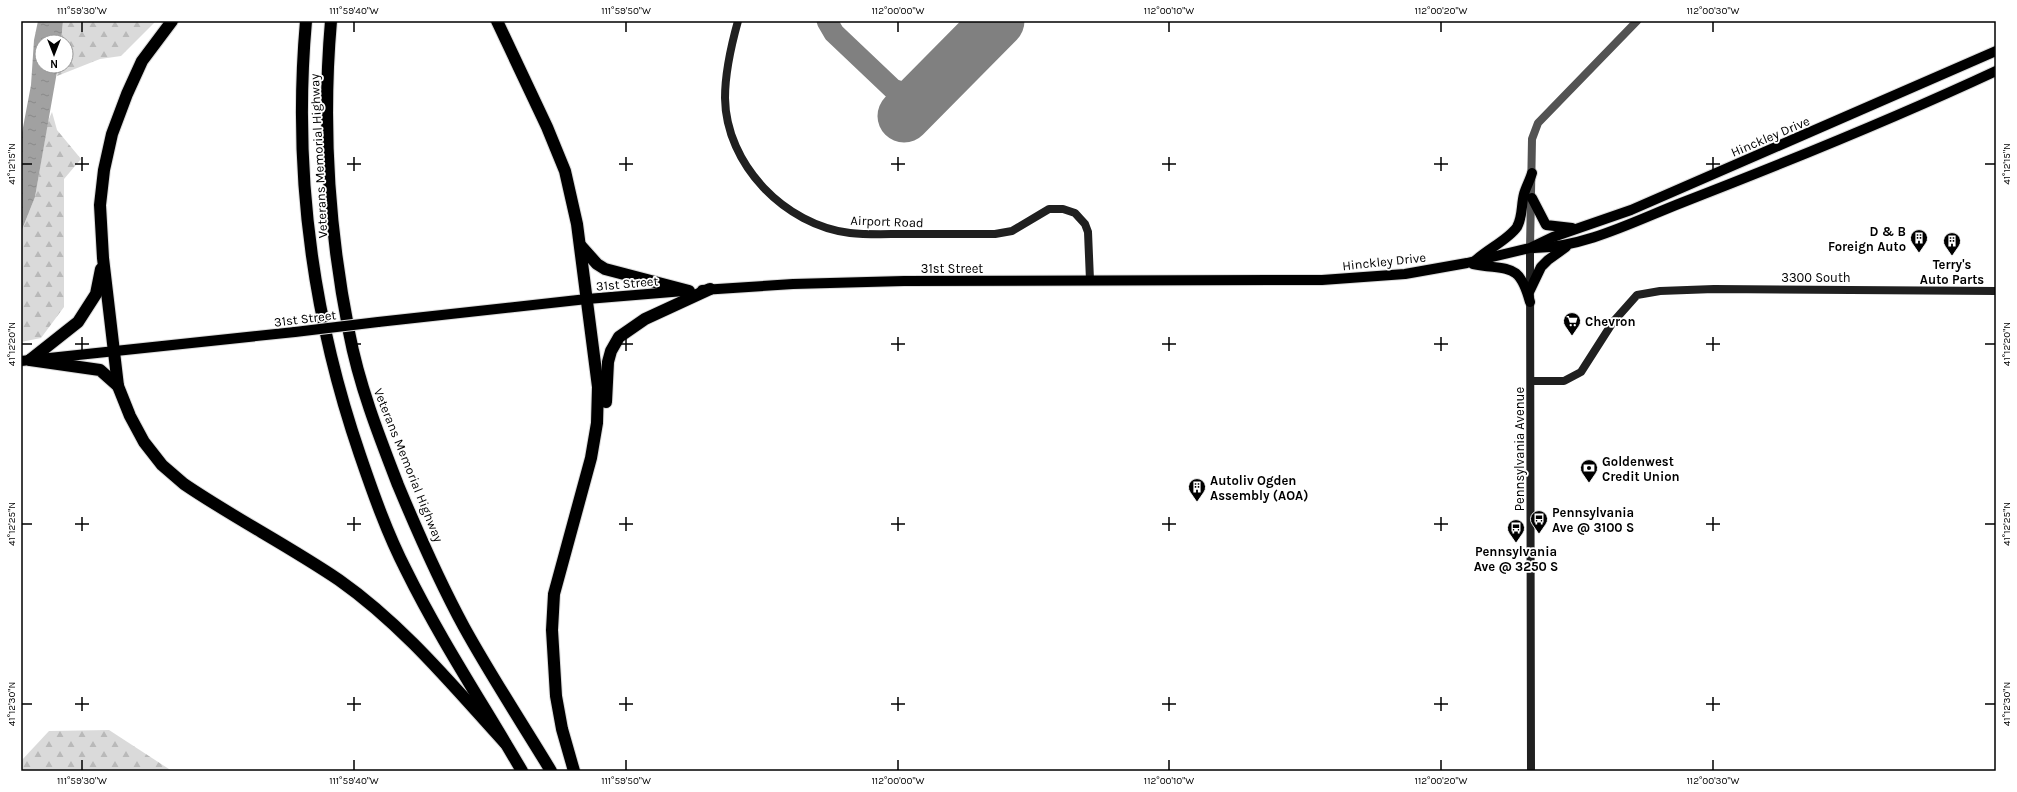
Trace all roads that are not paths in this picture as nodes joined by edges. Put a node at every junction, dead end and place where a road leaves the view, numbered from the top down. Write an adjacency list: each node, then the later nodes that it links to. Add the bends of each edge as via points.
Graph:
1 (172, 21): 15 (highway, via 142,61 126,94 112,134 100,205)
2 (306, 21): 30 (highway, Veterans Memorial Highway, via 301,128 305,194 313,267 343,406 373,494 405,569)
3 (331, 21): 32 (highway, Veterans Memorial Highway, via 328,122 332,216 349,334 363,389 416,527 463,626)
4 (498, 21): 13 (highway, via 565,171)
5 (738, 21): 17 (street, Airport Road, via 727,67 725,99 728,124 738,152 772,198 802,218 825,227 850,233 878,234 995,234 1012,231 1050,209 1063,208 1075,213 1085,224 1090,246)
6 (1637, 21): 9 (street, via 1538,124 1532,139)
7 (1996, 51): 11 (main road, Hinckley Drive, via 1688,186 1630,210)
8 (1996, 71): 12 (main road, Hinckley Drive, via 1865,129 1695,198)
9 (1532, 173): 10 (street); 16 (main road, via 1517,226 1509,236)
10 (1532, 198): 11 (main road, via 1546,225); 14 (street)
11 (1576, 228): 14 (main road, Hinckley Drive)
12 (1571, 244): 14 (main road, Hinckley Drive, via 1554,248); 20 (main road, via 1541,267)
13 (580, 245): 21 (highway, via 605,269); 23 (highway)
14 (1530, 248): 16 (main road, Hinckley Drive); 20 (street, Pennsylvania Avenue)
15 (103, 258): 25 (highway); 26 (highway, via 96,294 78,322)
16 (1471, 262): 18 (main road, Hinckley Drive, via 1404,274 1362,278); 24 (main road, via 1507,268 1519,274 1526,285)
17 (1090, 280): 18 (main road, 31st Street); 19 (main road, 31st Street, via 904,281)
18 (1239, 280)
19 (710, 289): 21 (main road, 31st Street); 29 (highway, via 645,318 619,337 608,362 606,412 601,439)
20 (1530, 290): 24 (street, Pennsylvania Avenue)
21 (689, 291): 23 (main road, 31st Street)
22 (1996, 291): 27 (street, 3300 South, via 1660,291 1637,296 1613,322 1581,372 1564,381)
23 (587, 299): 25 (main road, 31st Street, bridge); 29 (highway, via 598,387 597,423)
24 (1530, 302): 27 (street, Pennsylvania Avenue)
25 (114, 350): 26 (main road, 31st Street); 28 (highway)
26 (25, 360): 28 (highway, via 100,370)
27 (1531, 381): 34 (street, Pennsylvania Avenue)
28 (118, 386): 30 (highway, via 144,442 162,465 184,484 339,580 375,608 432,663)
29 (592, 458): 33 (highway, via 562,560 553,601 556,689 562,729)
30 (506, 743): 31 (highway, Veterans Memorial Highway)
31 (522, 771)
32 (551, 771)
33 (574, 771)
34 (1531, 771)

